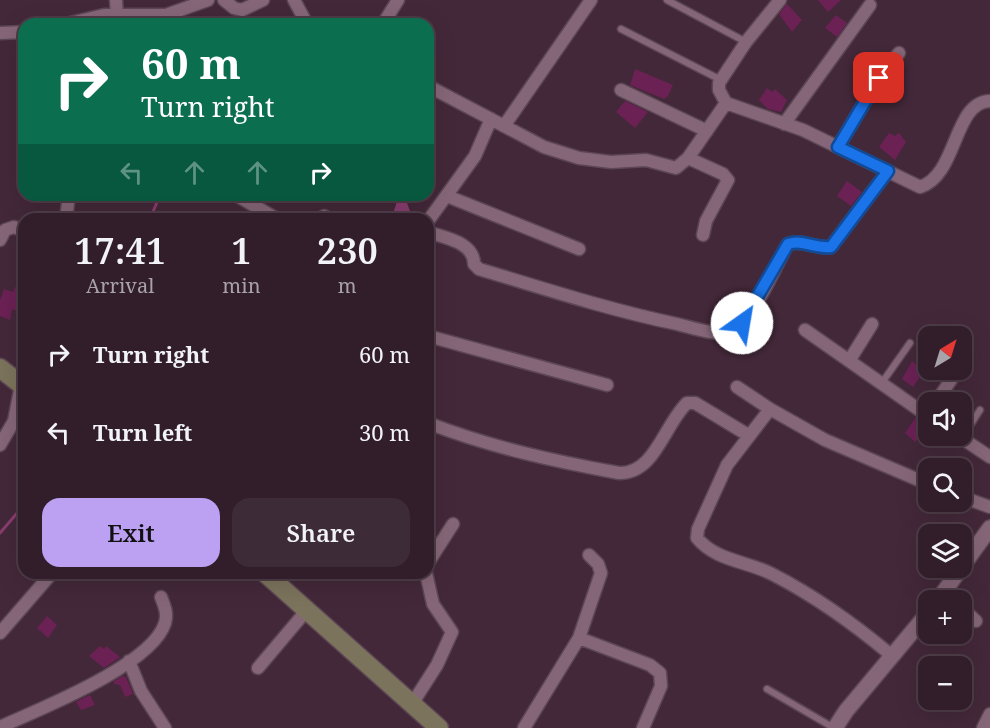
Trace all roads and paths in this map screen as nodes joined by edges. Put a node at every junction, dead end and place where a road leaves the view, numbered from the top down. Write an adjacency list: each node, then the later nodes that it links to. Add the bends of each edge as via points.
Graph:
1 (116, 0): 11 (street)
2 (208, 0): 12 (street)
3 (224, 0): 4 (street, via 242,10)
4 (263, 0)
5 (294, 0): 13 (street)
6 (398, 0): 14 (street)
7 (591, 0): 27 (street)
8 (667, 0): 18 (lane)
9 (780, 0): 18 (street)
10 (870, 5): 26 (street)
11 (108, 18)
12 (170, 18)
13 (304, 18)
14 (387, 18)
15 (621, 29): 20 (lane)
16 (18, 32): 17 (street)
17 (0, 33)
18 (746, 42): 20 (street)
19 (899, 53): 29 (street, via 879,78)
20 (721, 80): 24 (street, via 719,90)
21 (434, 89): 25 (street)
22 (621, 90): 28 (street)
23 (990, 101): 31 (street, via 970,111 945,165 929,184 920,187)
24 (726, 103): 26 (street); 28 (street)
25 (491, 119): 27 (street); 32 (street, via 475,156)
26 (784, 124): 29 (street)
27 (504, 126): 30 (street, via 544,147 579,158 611,162 645,160 676,168)
28 (707, 131): 30 (street)
29 (838, 147): 31 (street)
30 (688, 158): 38 (street, via 728,180 706,221)
31 (888, 171): 37 (street, via 831,247 797,241 788,244 752,310 731,331 713,332 623,313 479,268 470,249)
32 (447, 196): 35 (street); 40 (street)
33 (246, 201): 34 (street)
34 (267, 213)
35 (434, 213)
36 (18, 229): 39 (street, via 5,230)
37 (434, 234)
38 (703, 235)
39 (0, 240)
40 (579, 249)
41 (872, 324): 45 (street)
42 (805, 330): 45 (street)
43 (434, 338): 49 (street)
44 (910, 343): 48 (lane)
45 (849, 361): 48 (street)
46 (0, 368): 47 (main road)
47 (18, 383)
48 (881, 384): 52 (street)
49 (607, 385)
50 (737, 387): 53 (street)
51 (18, 404): 58 (street, via 14,421)
52 (918, 408)
53 (770, 409): 57 (street); 61 (street, via 825,440)
54 (980, 410): 55 (lane)
55 (972, 421)
56 (434, 425): 57 (street, via 535,457 630,474 642,469 687,403 695,403)
57 (748, 435): 80 (street, via 727,465 697,538 720,556 770,573 807,594 849,620)
58 (0, 445)
59 (972, 445): 60 (street)
60 (990, 457)
61 (918, 480)
62 (972, 500): 63 (street)
63 (990, 507)
64 (453, 524): 67 (street)
65 (990, 528): 66 (street)
66 (985, 545): 72 (street)
67 (434, 554)
68 (589, 555): 79 (street, via 601,573)
69 (47, 579): 78 (street)
70 (272, 579): 74 (main road)
71 (427, 579): 84 (street, via 433,604 452,632)
72 (950, 590)
73 (161, 597): 81 (street, via 167,610 161,632)
74 (307, 610): 82 (street); 84 (main road)
75 (972, 617): 76 (street)
76 (976, 621)
77 (918, 624): 80 (street)
78 (0, 633)
79 (579, 638): 89 (street); 90 (street, via 650,665 660,673 661,686)
80 (891, 655): 91 (street)
81 (129, 662): 86 (street, via 81,690); 87 (street, via 141,691)
82 (258, 668)
83 (767, 689): 91 (lane)
84 (412, 704): 88 (main road)
85 (990, 714): 92 (street)
86 (0, 727)
87 (165, 728)
88 (439, 728)
89 (524, 728)
90 (643, 728)
91 (835, 728)
92 (983, 728)

